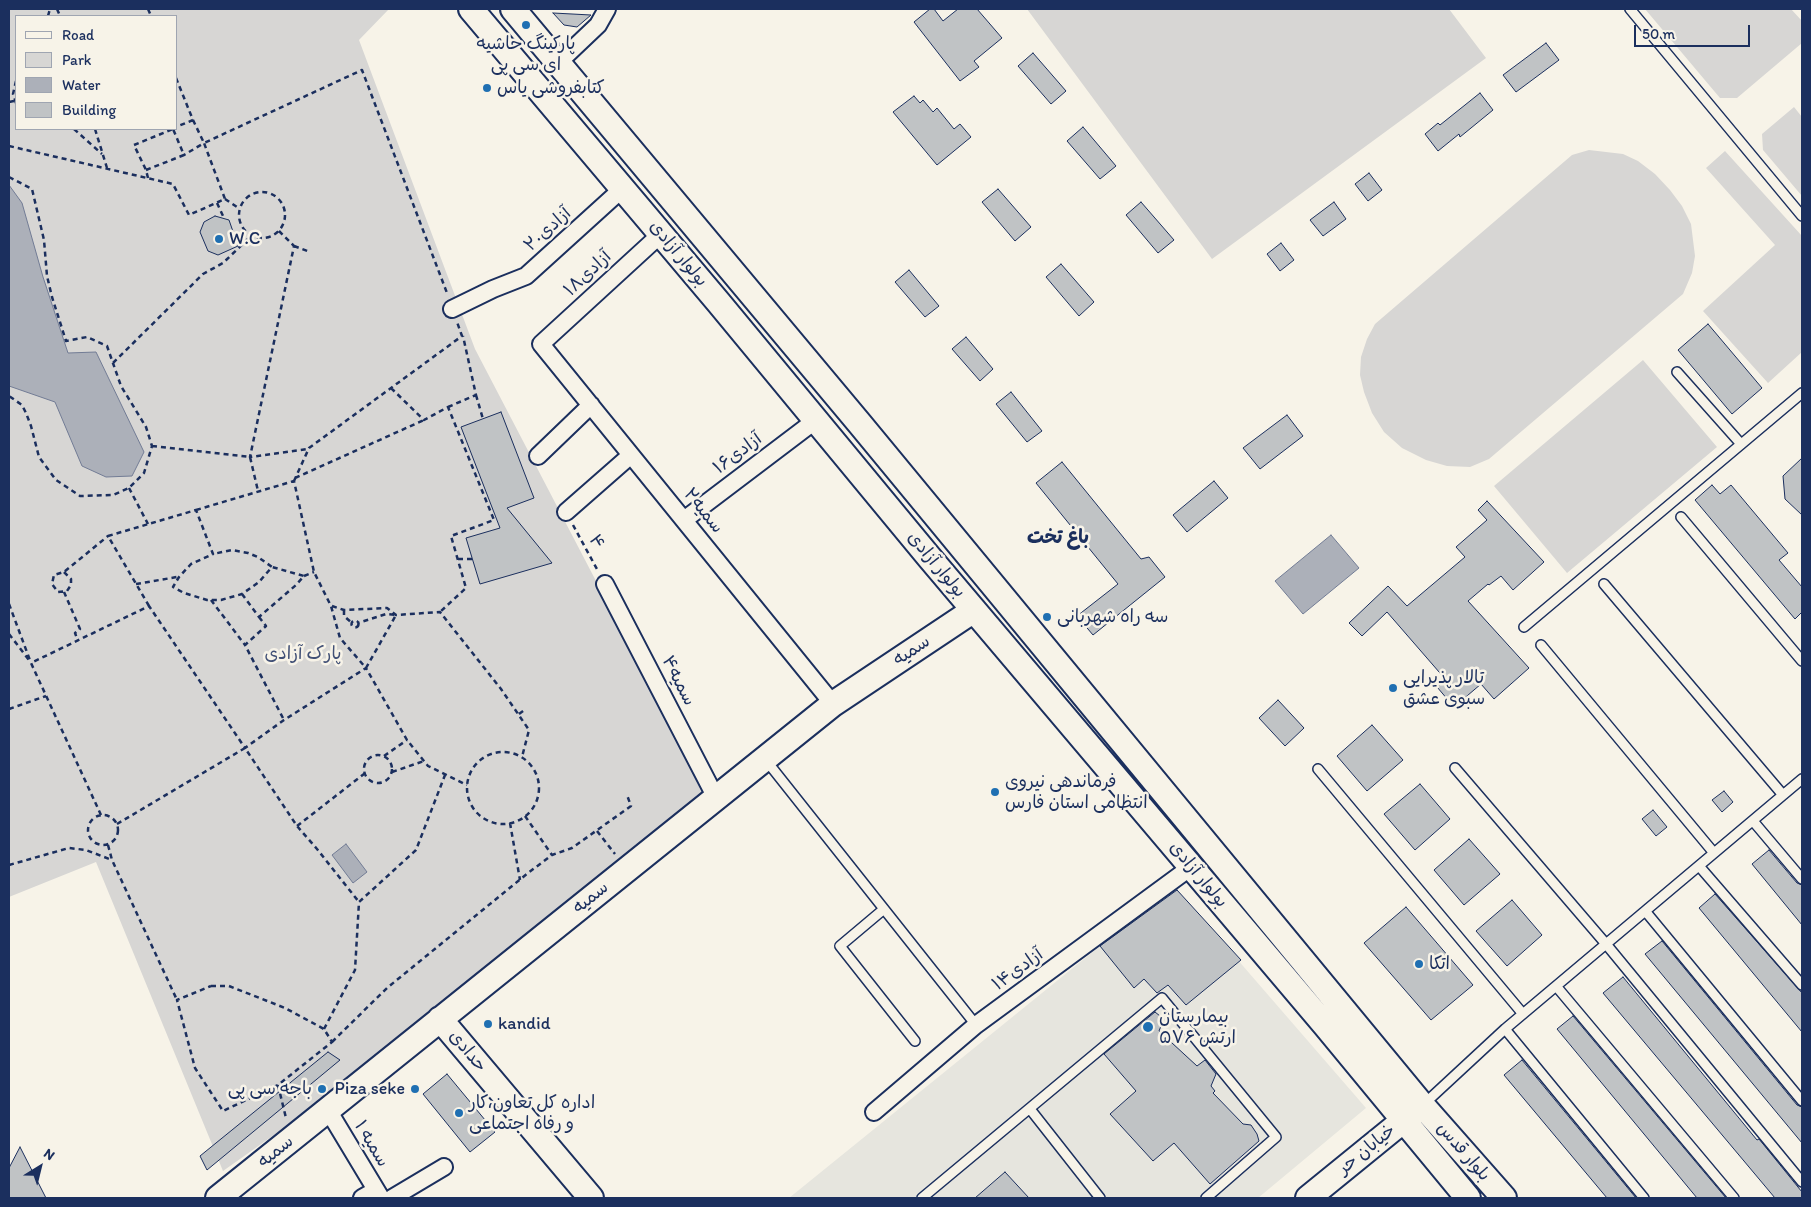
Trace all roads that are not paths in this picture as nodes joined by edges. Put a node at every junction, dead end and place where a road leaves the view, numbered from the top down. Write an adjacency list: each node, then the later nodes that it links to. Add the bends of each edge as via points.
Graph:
1 (471, 9): 6 (main road, بولوار آزادی)
2 (513, 9): 5 (main road, بولوار آزادی)
3 (607, 9): 5 (street, via 598,25)
4 (1630, 9): 7 (lane)
5 (558, 62): 15 (main road, بولوار آزادی)
6 (622, 189): 8 (main road, بولوار آزادی); 9 (street, آزادی۲۰, via 526,276)
7 (1802, 216)
8 (661, 234): 10 (street, آزادی۱۸); 14 (main road, بولوار آزادی)
9 (452, 309)
10 (541, 344): 13 (street, ۲سمیه)
11 (1677, 372): 17 (lane)
12 (1802, 393): 17 (lane)
13 (591, 405): 18 (street, ۲سمیه); 19 (street)
14 (816, 420): 16 (main road, بولوار آزادی); 22 (street, آزادی۱۶)
15 (860, 424): 16 (main road); 52 (main road, بولوار آزادی)
16 (835, 443): 25 (main road, بولوار آزادی)
17 (1741, 444): 26 (lane)
18 (631, 455): 20 (street); 22 (street, ۲سمیه)
19 (538, 456)
20 (566, 512)
21 (1681, 517): 28 (lane)
22 (684, 520): 29 (street, ۲سمیه)
23 (604, 584): 35 (street, سمیه۴)
24 (1604, 584): 34 (lane)
25 (974, 610): 29 (main road, سمیه); 39 (main road, بولوار آزادی)
26 (1524, 628)
27 (1541, 645): 37 (lane)
28 (1802, 661)
29 (833, 704): 30 (main road, سمیه)
30 (765, 758): 35 (main road, سمیه); 41 (lane)
31 (1455, 768): 43 (lane)
32 (1318, 770): 46 (lane)
33 (1802, 779): 34 (lane)
34 (1783, 795): 36 (lane)
35 (716, 798): 47 (main road, سمیه)
36 (1753, 821): 37 (lane); 40 (lane)
37 (1714, 853): 38 (lane)
38 (1699, 866): 42 (lane); 45 (lane)
39 (1191, 867): 48 (street, آزادی۱۴); 56 (main road, بولوار آزادی)
40 (1802, 878)
41 (884, 909): 48 (lane); 50 (lane, via 840,946)
42 (1646, 912): 43 (lane); 51 (lane)
43 (1606, 944): 44 (lane); 58 (lane)
44 (1556, 986): 46 (lane); 71 (lane)
45 (1802, 986)
46 (1523, 1014): 49 (lane)
47 (440, 1019): 54 (main road, سمیه); 63 (main road, حدادی)
48 (976, 1025): 55 (street, آزادی۱۴)
49 (1505, 1029): 52 (lane); 70 (lane)
50 (916, 1041)
51 (1802, 1101)
52 (1422, 1105): 56 (main road, خیابان حر); 69 (main road, بلوار قدس)
53 (1030, 1109): 64 (lane); 65 (lane); 66 (lane, via 1162,998 1276,1138)
54 (328, 1110): 59 (street, ۱ سمیه); 60 (main road, سمیه, via 293,1130)
55 (874, 1112)
56 (1404, 1121): 67 (main road, خیابان حر); 68 (main road, بلوار قدس)
57 (444, 1167): 62 (street)
58 (1802, 1182)
59 (378, 1194): 61 (street)
60 (218, 1198)
61 (362, 1198)
62 (392, 1198)
63 (591, 1198)
64 (922, 1198)
65 (1100, 1198)
66 (1206, 1198)
67 (1308, 1198)
68 (1468, 1198)
69 (1504, 1198)
70 (1644, 1198)
71 (1734, 1198)

